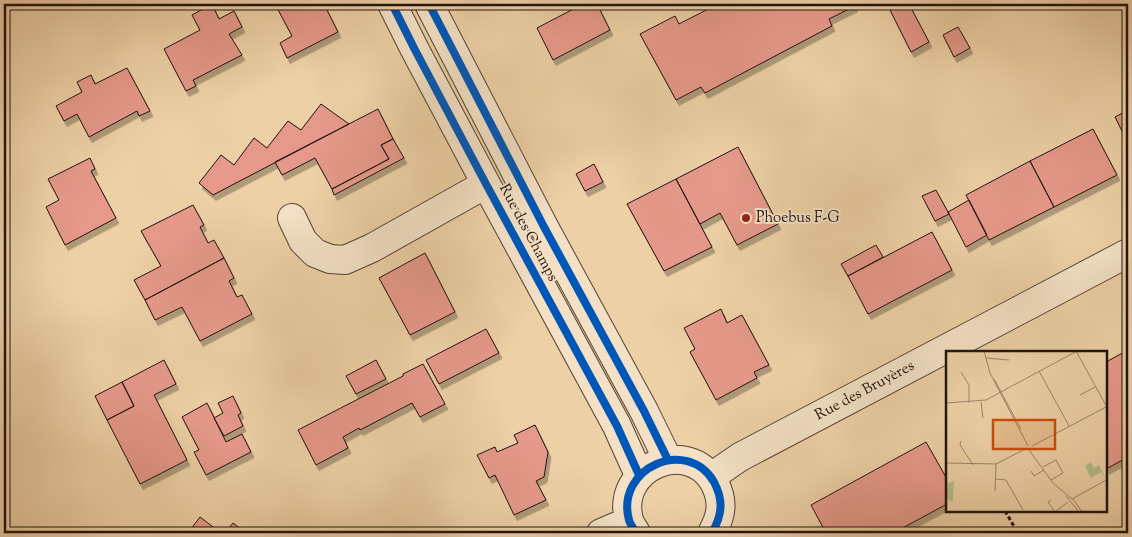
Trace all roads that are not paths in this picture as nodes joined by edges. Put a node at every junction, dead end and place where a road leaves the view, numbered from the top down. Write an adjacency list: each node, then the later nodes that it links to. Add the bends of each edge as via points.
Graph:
1 (392, 4): 3 (street, Rue des Champs)
2 (429, 4): 6 (street, Rue des Champs)
3 (486, 184): 4 (street, Rue des Champs, via 345,260 330,259 315,252 303,241); 7 (street, Rue des Champs)
4 (292, 218)
5 (1128, 253): 8 (street, Rue des Bruyères, via 740,457)
6 (668, 460): 7 (street, via 652,465); 8 (street, via 684,460 698,466)
7 (640, 475): 9 (street, via 630,488 627,505)
8 (710, 477): 10 (street, via 718,490 721,506)
9 (633, 527): 11 (street)
10 (718, 529)
11 (601, 533)

